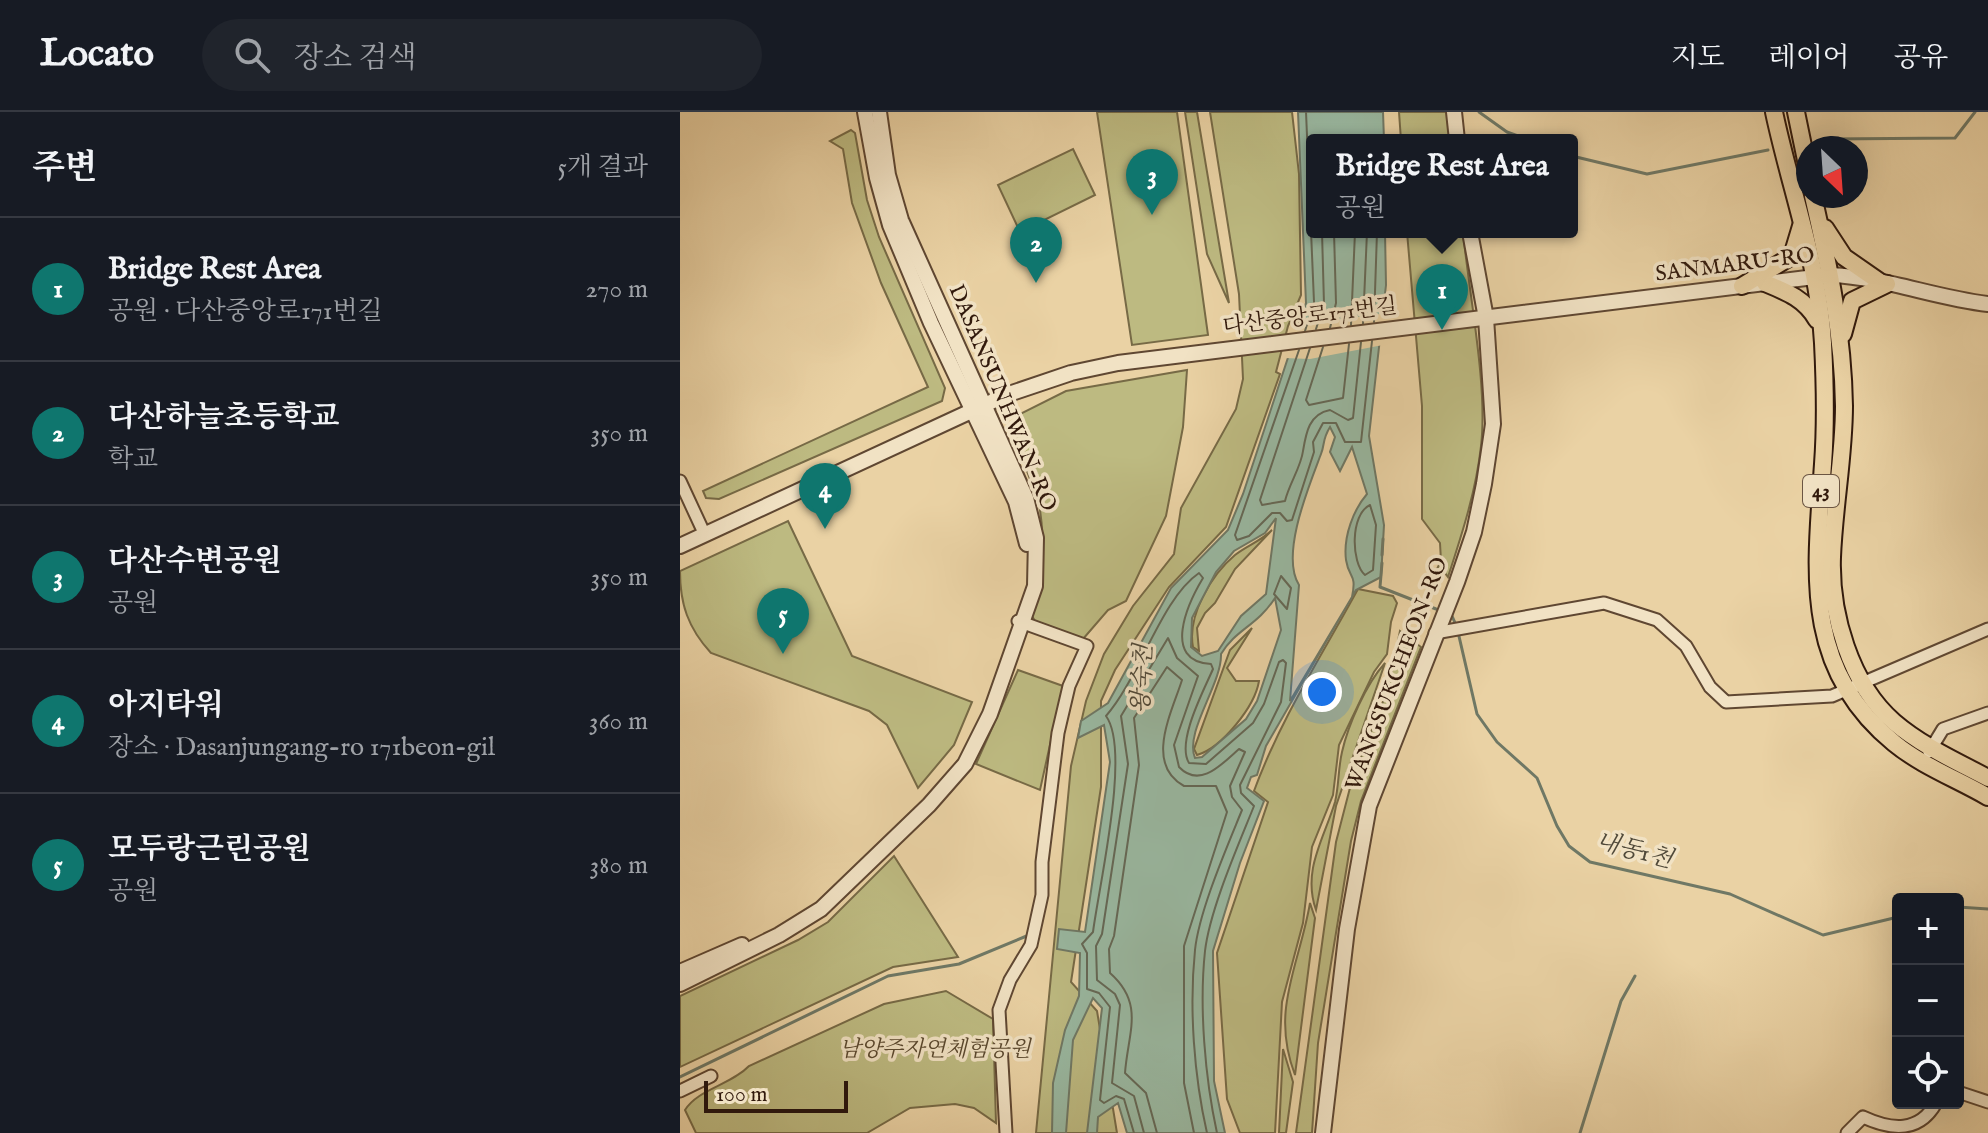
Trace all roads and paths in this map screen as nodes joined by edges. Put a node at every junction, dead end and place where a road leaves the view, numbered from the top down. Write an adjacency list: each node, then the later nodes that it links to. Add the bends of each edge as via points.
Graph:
1 (865, 112): 20 (street, DASANSUNHWAN-RO, via 890,225)
2 (879, 112): 20 (street, DASANSUNHWAN-RO, via 901,220)
3 (1454, 112): 6 (street)
4 (1774, 112): 10 (main road, 43)
5 (1796, 112): 7 (main road)
6 (1456, 134)
7 (1801, 136)
8 (1816, 208): 9 (main road, 43)
9 (1817, 214): 12 (main road, 43); 14 (main road, via 1844,257)
10 (1801, 225): 12 (main road, 43); 15 (main road, via 1792,256)
11 (1471, 238): 17 (street, WANGSUKCHEON-RO)
12 (1822, 276): 13 (street, SANMARU-RO); 14 (street, SANMARU-RO); 18 (main road, 43); 19 (main road, 43)
13 (1765, 283): 15 (street, SANMARU-RO); 18 (main road, via 1795,295)
14 (1884, 283): 16 (street, SANMARU-RO); 19 (main road, via 1852,301)
15 (1742, 286): 17 (street, SANMARU-RO)
16 (1988, 304)
17 (1481, 318): 20 (street, 다산중앙로171번길, via 1071,373); 26 (street, WANGSUKCHEON-RO, via 1493,424 1474,532)
18 (1821, 327): 27 (main road, 43, via 1818,608)
19 (1841, 339): 27 (main road, 43, via 1844,408 1832,586)
20 (978, 408): 22 (street, 다산중앙로171번길); 24 (street, DASANSUNHWAN-RO, via 1025,530 1029,567)
21 (680, 481): 22 (street)
22 (705, 535): 23 (street, 다산중앙로171번길)
23 (680, 546)
24 (1020, 622): 32 (street, DASANSUNHWAN-RO, via 976,727 946,774 804,912); 33 (street, DASANSUNHWAN-RO, via 984,730 949,784 821,909); 39 (street, via 1087,646 1069,686 1058,733 1042,895 1031,945 999,1010)
25 (1988, 629): 27 (street)
26 (1442, 632): 27 (street, via 1604,603 1657,620 1686,646 1710,687 1726,702 1832,696); 40 (street, WANGSUKCHEON-RO, via 1369,806 1347,929)
27 (1856, 688): 29 (main road, 43)
28 (1988, 713): 29 (street, via 1943,729)
29 (1926, 755): 30 (main road, 43); 31 (main road, 43)
30 (1988, 778)
31 (1988, 797)
32 (680, 972)
33 (680, 984)
34 (711, 1076): 35 (street)
35 (680, 1091)
36 (1964, 1094): 37 (street)
37 (1988, 1102)
38 (1933, 1109): 41 (street, via 1927,1119 1910,1125 1883,1126 1863,1117)
39 (1006, 1133)
40 (1323, 1133)
41 (1847, 1133)

